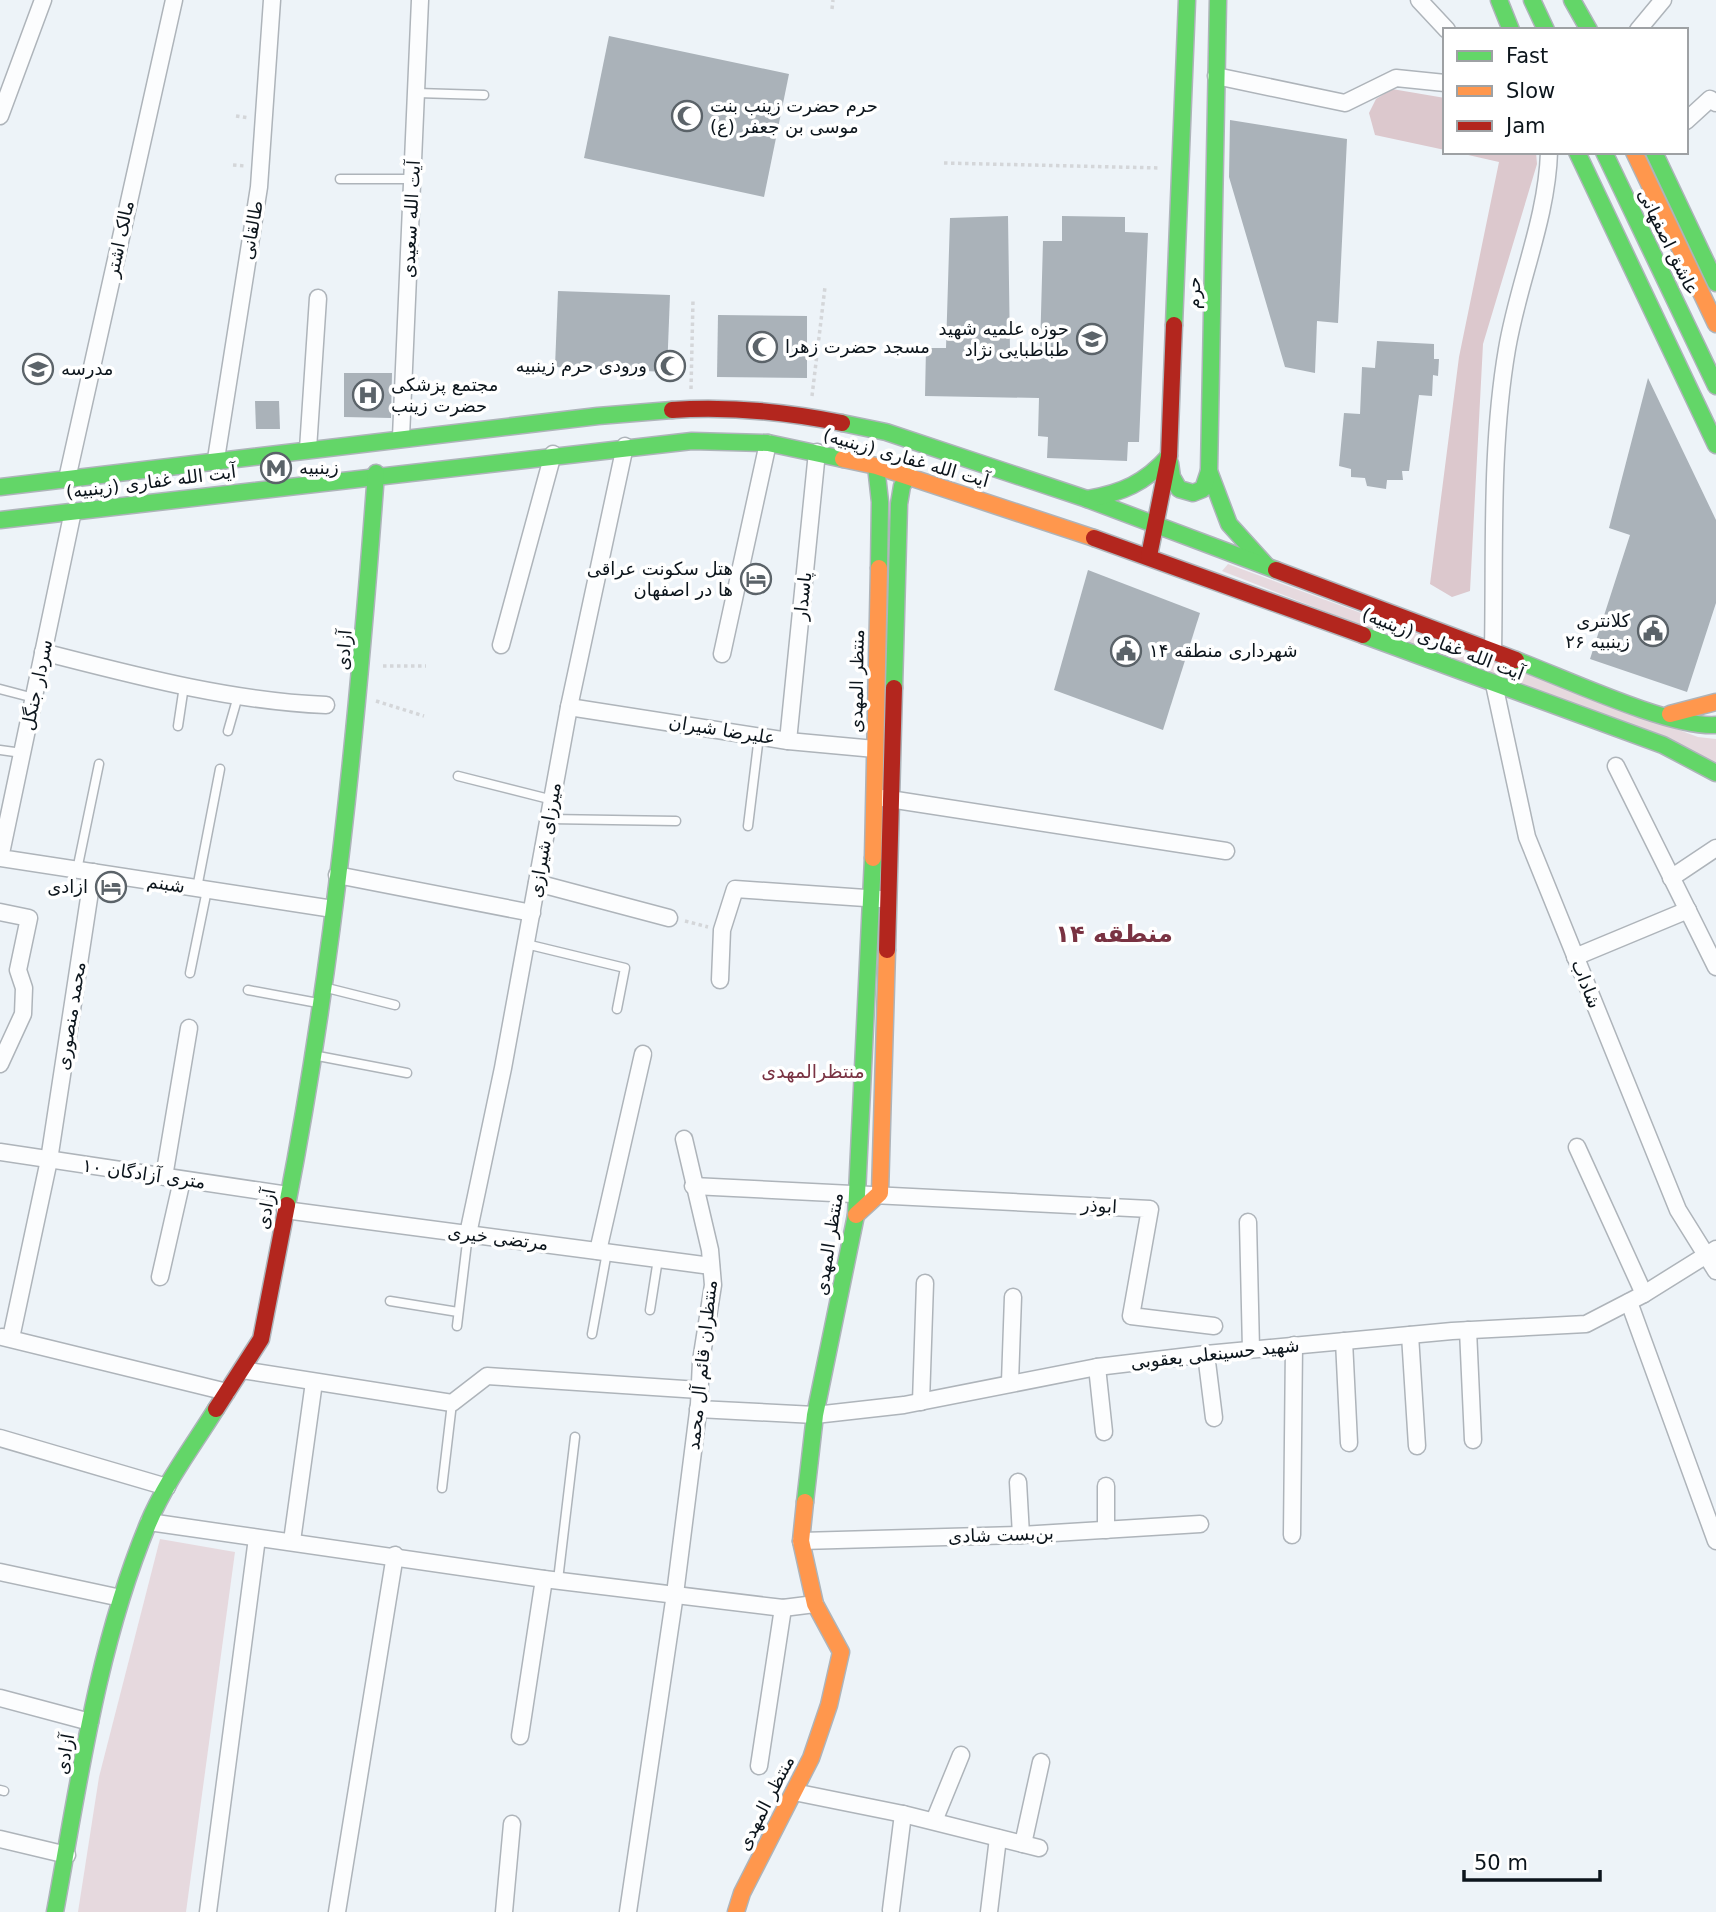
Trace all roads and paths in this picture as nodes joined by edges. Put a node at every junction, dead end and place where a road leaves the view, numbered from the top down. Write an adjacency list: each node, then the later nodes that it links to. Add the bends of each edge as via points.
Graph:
1 (43, 0): 28 (street)
2 (174, 0): 64 (street, مالک اشتر)
3 (272, 0): 58 (street, طالقانی, via 260,187)
4 (420, 0): 25 (street, آیت الله سعیدی)
5 (833, 0): 15 (path)
6 (1187, 0): 37 (street, حرم)
7 (1219, 0): 23 (street, حرم)
8 (1419, 0): 16 (street)
9 (1499, 0): 17 (street)
10 (1517, 0): 18 (street)
11 (1532, 0): 19 (street)
12 (1561, 0): 20 (street)
13 (1572, 0): 21 (street)
14 (1663, 0): 22 (street)
15 (832, 9)
16 (1445, 28)
17 (1510, 28)
18 (1526, 28)
19 (1545, 28)
20 (1575, 28)
21 (1588, 28)
22 (1641, 28)
23 (1216, 76): 24 (street, via 1345,103 1396,78); 61 (street, حرم)
24 (1443, 83)
25 (417, 93): 26 (lane); 39 (street, آیت الله سعیدی)
26 (484, 95)
27 (1716, 103): 29 (street, via 1710,99)
28 (0, 116)
29 (1688, 119)
30 (1549, 154): 78 (street, via 1549,184 1507,349 1498,428)
31 (1567, 154): 40 (street)
32 (1578, 154): 40 (street)
33 (1605, 154): 46 (street, عاشق اصفهانی)
34 (1635, 154): 45 (street, عاشق اصفهانی)
35 (1655, 154): 41 (street)
36 (944, 163): 37 (path)
37 (1179, 169): 56 (street, حرم)
38 (340, 179): 39 (lane)
39 (413, 179): 49 (street, آیت الله سعیدی)
40 (1606, 212): 51 (street)
41 (1716, 282)
42 (825, 287): 48 (path)
43 (317, 298): 53 (street)
44 (692, 300): 47 (path)
45 (1716, 324)
46 (1716, 386)
47 (691, 409): 48 (street, آیت الله غفاری (زینبیه)); 49 (street, آیت الله غفاری (زینبیه))
48 (809, 416): 68 (street, آیت الله غفاری (زینبیه), via 886,432)
49 (401, 437): 53 (street, آیت الله غفاری (زینبیه))
50 (768, 443): 52 (street, آیت الله غفاری (زینبیه), via 692,440); 54 (street, آیت الله غفاری (زینبیه)); 79 (street)
51 (1716, 445)
52 (625, 446): 55 (street, آیت الله غفاری (زینبیه)); 90 (street, میرزای شیرازی)
53 (308, 449): 57 (street, آیت الله غفاری (زینبیه))
54 (817, 452): 60 (street, آیت الله غفاری (زینبیه)); 97 (street, پاسدار)
55 (553, 454): 62 (street, آیت الله غفاری (زینبیه)); 76 (street)
56 (1169, 456): 61 (street, via 1179,489 1194,493 1203,489); 68 (street, via 1153,477 1129,491); 73 (street)
57 (235, 457): 58 (street, آیت الله غفاری (زینبیه)); 66 (street)
58 (216, 459): 59 (street, آیت الله غفاری (زینبیه))
59 (175, 465): 64 (street, آیت الله غفاری (زینبیه)); 67 (street)
60 (876, 466): 63 (street, آیت الله غفاری (زینبیه)); 69 (street, منتظر المهدی)
61 (1209, 471): 75 (street, حرم, via 1232,533)
62 (376, 473): 66 (street, آیت الله غفاری (زینبیه)); 80 (street, آزادی)
63 (909, 475): 70 (street); 74 (street, آیت الله غفاری (زینبیه))
64 (67, 479): 65 (street, آیت الله غفاری (زینبیه))
65 (0, 487)
66 (239, 490): 67 (street, آیت الله غفاری (زینبیه))
67 (180, 498): 71 (street, آیت الله غفاری (زینبیه))
68 (1087, 499): 73 (street, آیت الله غفاری (زینبیه))
69 (880, 502): 70 (street, via 889,492); 99 (street, منتظر المهدی)
70 (899, 504): 107 (street)
71 (73, 511): 72 (street, آیت الله غفاری (زینبیه)); 77 (street, سردار جنگل)
72 (0, 520)
73 (1157, 525): 74 (street); 75 (street, آیت الله غفاری (زینبیه))
74 (1149, 556): 82 (street, آیت الله غفاری (زینبیه))
75 (1268, 567): 78 (street, آیت الله غفاری (زینبیه))
76 (501, 645)
77 (43, 652): 83 (street); 87 (street, سردار جنگل)
78 (1493, 652): 91 (street, آیت الله غفاری (زینبیه))
79 (722, 654)
80 (362, 666): 81 (path); 85 (street, آزادی)
81 (426, 666)
82 (1494, 684): 104 (street, آیت الله غفاری (زینبیه), via 1663,745); 128 (street, شاداب, via 1527,837)
83 (184, 686): 86 (street); 94 (lane)
84 (0, 689): 87 (lane)
85 (359, 695): 92 (path); 116 (street, آزادی)
86 (238, 696): 89 (street, via 270,703); 95 (lane)
87 (34, 698): 100 (street, سردار جنگل)
88 (1716, 702): 91 (street, via 1685,713)
89 (326, 705)
90 (569, 707): 96 (street, علیرضا شیران); 108 (street, میرزای شیرازی)
91 (1661, 715): 93 (street, آیت الله غفاری (زینبیه), via 1701,726)
92 (424, 716)
93 (1716, 725)
94 (178, 726)
95 (228, 731)
96 (759, 736): 97 (street, علیرضا شیران); 111 (lane)
97 (788, 741): 99 (street, علیرضا شیران)
98 (0, 750): 100 (lane)
99 (875, 750): 106 (street, منتظر المهدی)
100 (22, 752): 114 (street, سردار جنگل)
101 (99, 764): 115 (lane)
102 (1616, 766): 117 (street)
103 (220, 769): 119 (lane)
104 (1716, 773)
105 (458, 776): 108 (lane)
106 (874, 797): 107 (street); 120 (street, منتظر المهدی)
107 (891, 799): 113 (street); 120 (street)
108 (553, 800): 109 (street, میرزای شیرازی)
109 (549, 819): 110 (lane); 118 (street, میرزای شیرازی)
110 (676, 821)
111 (748, 826)
112 (1716, 848): 117 (street)
113 (1226, 851)
114 (0, 858): 115 (street, شبنم)
115 (85, 871): 119 (street, شبنم); 144 (street, محمد منصوری)
116 (337, 875): 121 (street, آزادی); 124 (street)
117 (1671, 878): 122 (street)
118 (537, 883): 124 (street, میرزای شیرازی); 125 (street)
119 (202, 889): 121 (street, شبنم); 130 (lane)
120 (880, 899): 126 (street, via 735,888); 148 (street, منتظر المهدی); 149 (street)
121 (333, 909): 133 (street, آزادی)
122 (1688, 911): 128 (street); 129 (street)
123 (0, 912): 139 (street, via 29,918 18,970 24,988 23,1014)
124 (532, 914): 127 (street, میرزای شیرازی)
125 (670, 918): 126 (path)
126 (722, 930): 131 (street)
127 (526, 944): 135 (lane, via 625,968); 153 (street, میرزای شیرازی)
128 (1576, 957): 155 (street, شاداب, via 1678,1210)
129 (1715, 961)
130 (190, 972)
131 (720, 980)
132 (248, 990): 133 (lane)
133 (322, 995): 134 (lane); 138 (street, آزادی)
134 (395, 1004)
135 (617, 1009)
136 (188, 1028): 145 (street)
137 (642, 1054): 154 (street)
138 (315, 1055): 140 (lane); 150 (street, آزادی)
139 (0, 1063)
140 (407, 1073)
141 (684, 1139): 147 (street, منتظران قائم آل محمد)
142 (1577, 1147): 162 (street)
143 (0, 1152): 144 (street, ۱۰ متری آزادگان)
144 (49, 1160): 145 (street, ۱۰ متری آزادگان); 171 (street, محمد منصوری)
145 (164, 1177): 146 (street, ۱۰ متری آزادگان)
146 (182, 1180): 150 (street, ۱۰ متری آزادگان); 159 (street)
147 (693, 1186): 148 (street, ابوذر); 157 (street, منتظران قائم آل محمد)
148 (857, 1193): 149 (street, ابوذر); 151 (street, منتظر المهدی)
149 (880, 1193): 151 (street); 167 (street, ابوذر, via 1150,1209 1131,1316)
150 (286, 1203): 153 (street, مرتضی خیری); 177 (street, آزادی, via 261,1339)
151 (856, 1215): 185 (street, منتظر المهدی)
152 (1248, 1222): 174 (street)
153 (468, 1234): 154 (street, مرتضی خیری); 165 (lane)
154 (603, 1252): 156 (street, مرتضی خیری); 169 (lane)
155 (1711, 1252): 158 (street, شاداب); 162 (street, شهید حسینعلی یعقوبی)
156 (658, 1259): 157 (street, مرتضی خیری); 164 (lane)
157 (711, 1266): 180 (street, منتظران قائم آل محمد, via 713,1285)
158 (1716, 1270)
159 (160, 1276)
160 (925, 1283): 183 (street)
161 (1013, 1297): 179 (street)
162 (1636, 1298): 168 (street, شهید حسینعلی یعقوبی, via 1586,1324); 205 (street)
163 (390, 1301): 165 (lane)
164 (650, 1310)
165 (458, 1311): 166 (lane)
166 (457, 1326)
167 (1214, 1326)
168 (1468, 1330): 170 (street, شهید حسینعلی یعقوبی); 190 (street)
169 (592, 1335)
170 (1410, 1335): 172 (street, شهید حسینعلی یعقوبی); 192 (street)
171 (5, 1338): 181 (street)
172 (1345, 1341): 173 (street, شهید حسینعلی یعقوبی); 191 (street)
173 (1294, 1345): 174 (street, شهید حسینعلی یعقوبی); 201 (street)
174 (1251, 1349): 175 (street, شهید حسینعلی یعقوبی)
175 (1206, 1353): 176 (street, شهید حسینعلی یعقوبی); 186 (street)
176 (1097, 1367): 179 (street, شهید حسینعلی یعقوبی); 187 (street)
177 (242, 1370): 178 (street); 181 (street, آزادی)
178 (314, 1382): 182 (street); 203 (street)
179 (1010, 1382): 183 (street, شهید حسینعلی یعقوبی)
180 (699, 1390): 182 (street, via 486,1376); 184 (street, منتظران قائم آل محمد)
181 (227, 1392): 195 (street, آزادی)
182 (452, 1402): 196 (lane)
183 (921, 1402): 185 (street, شهید حسینعلی یعقوبی)
184 (698, 1409): 185 (street, شهید حسینعلی یعقوبی); 209 (street, منتظران قائم آل محمد)
185 (815, 1415): 204 (street, منتظر المهدی)
186 (1214, 1418)
187 (1104, 1432)
188 (575, 1437): 208 (lane)
189 (0, 1438): 195 (street)
190 (1473, 1440)
191 (1349, 1443)
192 (1417, 1446)
193 (1018, 1482): 200 (street)
194 (1106, 1486): 199 (street)
195 (167, 1487): 197 (street, آزادی)
196 (442, 1488)
197 (149, 1522): 202 (street); 210 (street, آزادی)
198 (1200, 1524): 199 (street, بن‌بست شادی)
199 (1106, 1531): 200 (street, بن‌بست شادی)
200 (1021, 1535): 204 (street, بن‌بست شادی)
201 (1292, 1535)
202 (257, 1538): 203 (street); 228 (street)
203 (292, 1541): 206 (street)
204 (802, 1541): 211 (street, منتظر المهدی)
205 (1716, 1541)
206 (395, 1555): 208 (street); 229 (street)
207 (0, 1572): 210 (street)
208 (551, 1579): 209 (street); 215 (street)
209 (674, 1594): 212 (street); 231 (street, منتظران قائم آل محمد)
210 (121, 1598): 214 (street, آزادی)
211 (815, 1604): 212 (street); 219 (street, منتظر المهدی, via 841,1652 829,1705)
212 (783, 1608): 218 (street)
213 (0, 1699): 214 (street)
214 (90, 1722): 225 (street, آزادی)
215 (520, 1736)
216 (961, 1755): 221 (street)
217 (1041, 1762): 223 (street, via 1031,1846)
218 (759, 1766)
219 (794, 1792): 220 (street); 232 (street, منتظر المهدی)
220 (903, 1814): 221 (street); 226 (street)
221 (934, 1822): 223 (street)
222 (512, 1824): 230 (street)
223 (998, 1838): 233 (street)
224 (0, 1839): 225 (street)
225 (67, 1855): 227 (street, آزادی)
226 (891, 1910)
227 (55, 1912)
228 (208, 1912)
229 (337, 1912)
230 (503, 1912)
231 (628, 1912)
232 (736, 1912)
233 (989, 1912)

